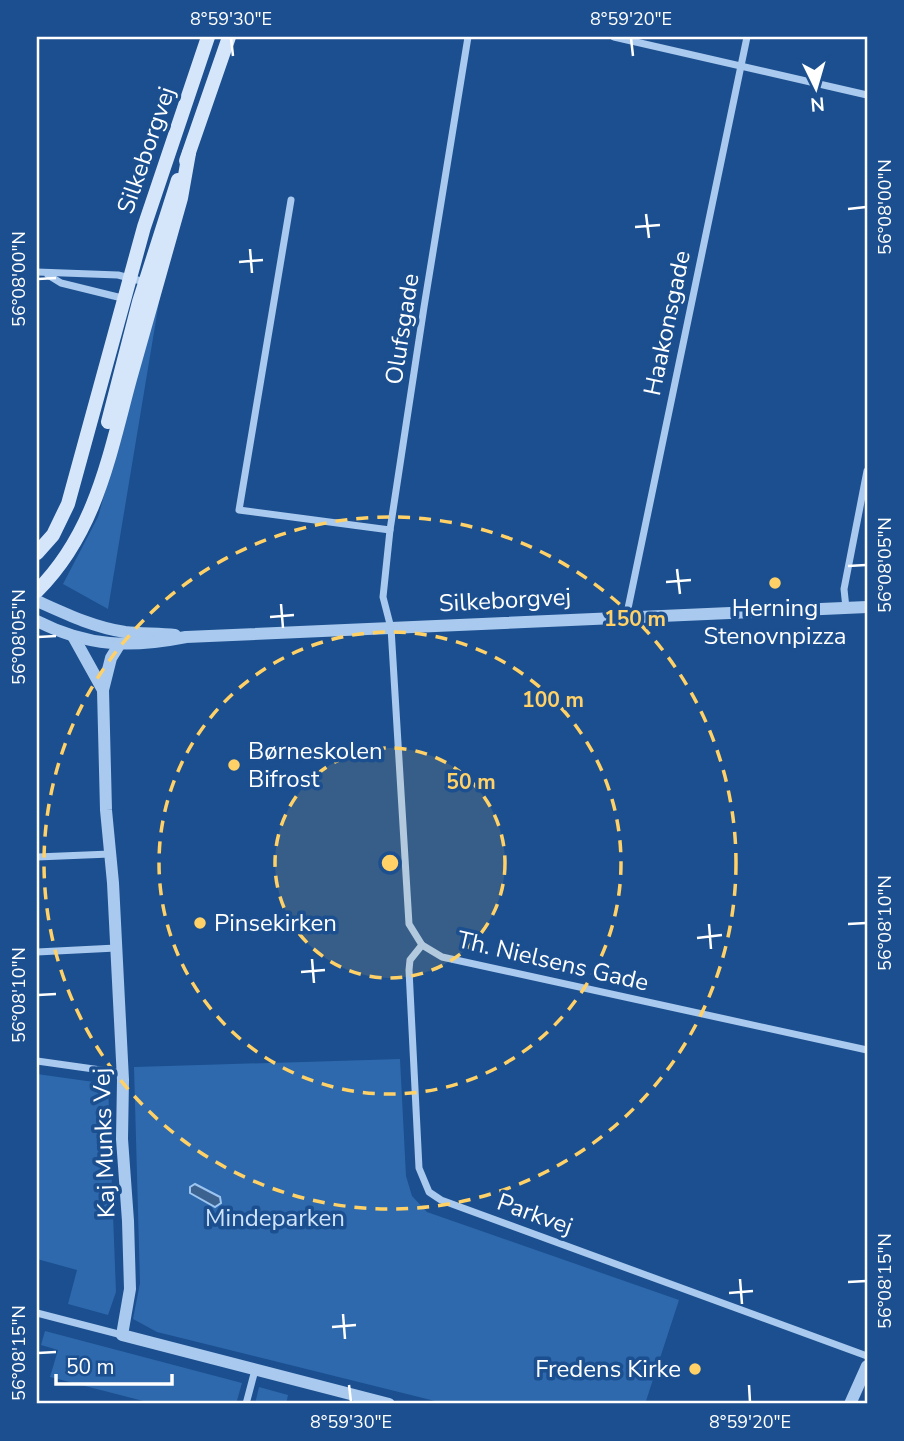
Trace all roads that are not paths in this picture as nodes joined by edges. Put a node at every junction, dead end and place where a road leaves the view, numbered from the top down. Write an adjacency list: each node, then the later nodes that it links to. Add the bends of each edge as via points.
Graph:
1 (208, 37): 12 (main road, Silkeborgvej)
2 (229, 37): 8 (main road, Silkeborgvej)
3 (468, 37): 18 (street, Olufsgade)
4 (614, 37): 6 (street)
5 (747, 37): 6 (street, Haakonsgade)
6 (741, 65): 7 (street); 24 (street, Haakonsgade)
7 (867, 94)
8 (189, 153): 13 (main road, Silkeborgvej); 17 (main road, Silkeborgvej, via 181,198)
9 (291, 200): 18 (street, via 239,510)
10 (37, 272): 11 (street)
11 (47, 274): 12 (street); 14 (street, via 61,283)
12 (130, 278): 13 (street); 14 (main road, Silkeborgvej)
13 (145, 282): 15 (main road, Silkeborgvej)
14 (123, 299): 15 (street); 19 (main road, Silkeborgvej, via 68,503 53,535)
15 (139, 302): 17 (main road, Silkeborgvej, via 100,458)
16 (867, 471): 23 (street, via 844,589)
17 (100, 486): 20 (main road, Silkeborgvej, via 74,546)
18 (390, 530): 26 (street, Olufsgade, via 383,597)
19 (37, 554)
20 (37, 591)
21 (37, 601): 28 (street, Silkeborgvej, via 102,628)
22 (867, 607): 23 (street, Silkeborgvej)
23 (846, 608): 24 (street, Silkeborgvej)
24 (626, 618): 26 (street, Silkeborgvej)
25 (37, 621): 27 (street, Silkeborgvej)
26 (391, 628): 28 (street, Silkeborgvej); 33 (street, Th. Nielsens Gade, via 409,924)
27 (73, 636): 29 (street, Silkeborgvej); 30 (street, Kaj Munks Vej)
28 (186, 637): 29 (street, Silkeborgvej)
29 (119, 645): 30 (street, Kaj Munks Vej)
30 (103, 690): 31 (street, Kaj Munks Vej)
31 (110, 854): 32 (street); 34 (street, Kaj Munks Vej)
32 (37, 857)
33 (422, 945): 36 (street, Th. Nielsens Gade, via 442,957); 41 (street, Parkvej, via 410,960 409,971 419,1168 429,1192)
34 (116, 948): 35 (street); 38 (street, Kaj Munks Vej)
35 (37, 952)
36 (867, 1050)
37 (37, 1061): 38 (street)
38 (122, 1073): 40 (street, Kaj Munks Vej, via 130,1289)
39 (37, 1313): 40 (street)
40 (122, 1335): 43 (street)
41 (867, 1356)
42 (867, 1366): 46 (street)
43 (255, 1370): 44 (street); 45 (street)
44 (246, 1404)
45 (389, 1404)
46 (850, 1404)

